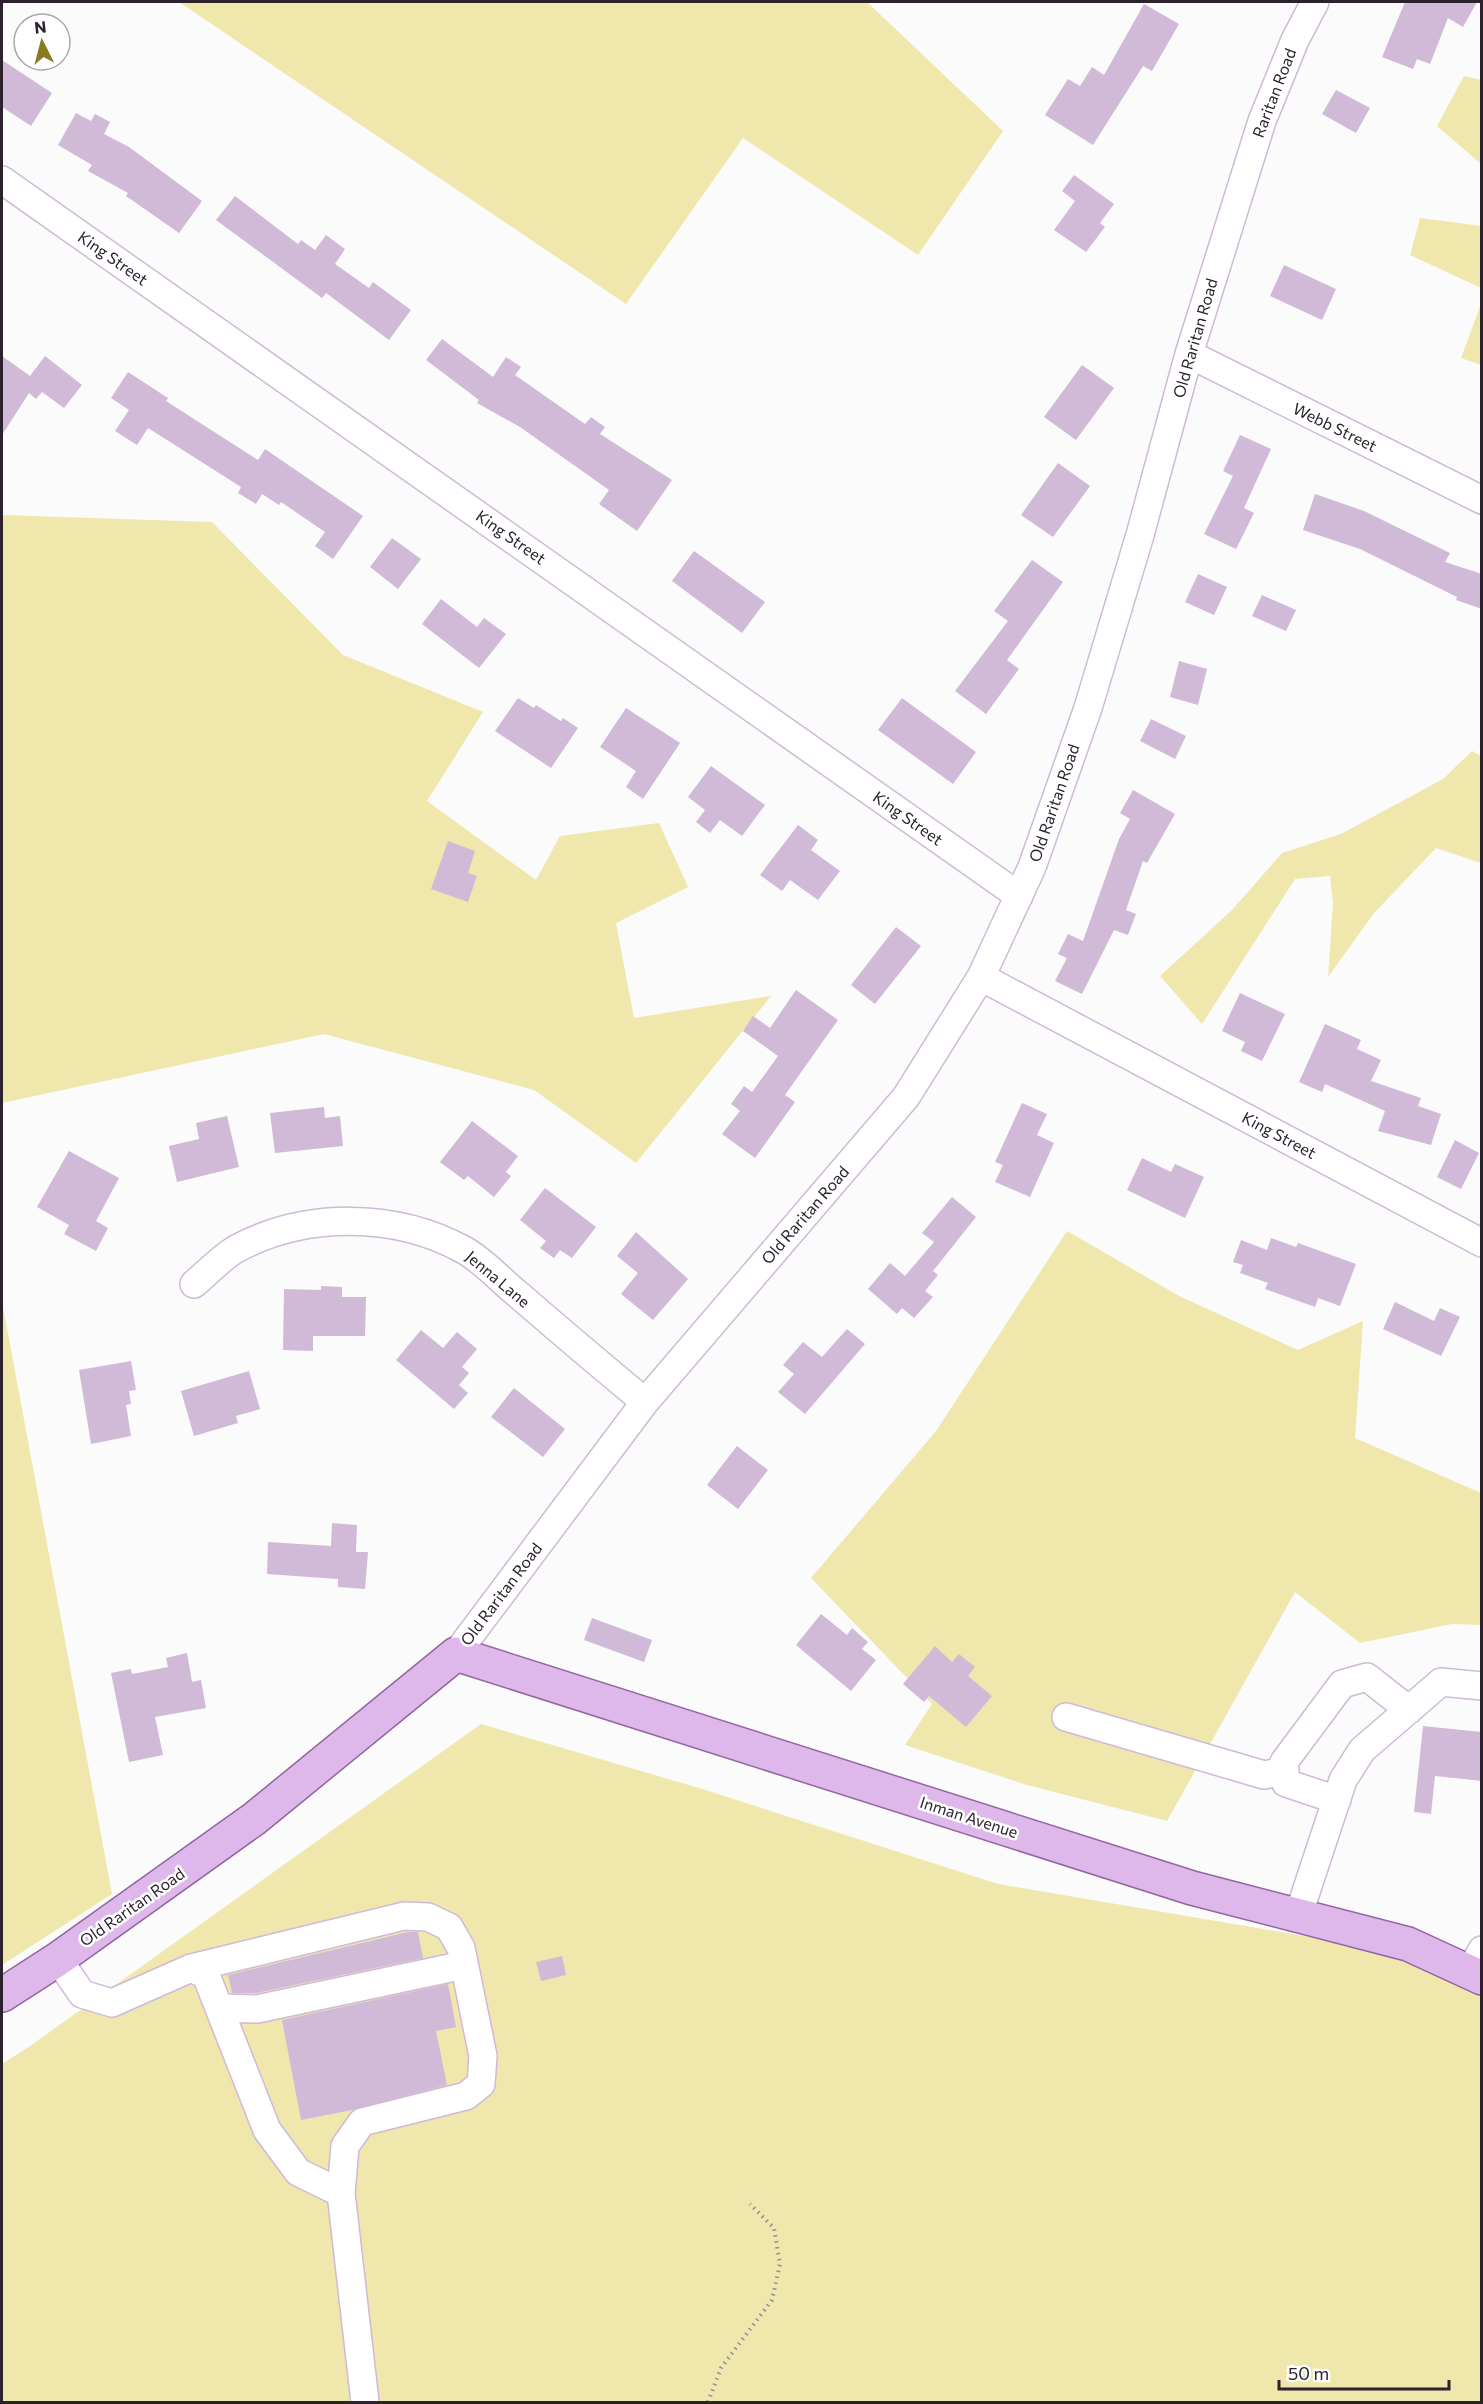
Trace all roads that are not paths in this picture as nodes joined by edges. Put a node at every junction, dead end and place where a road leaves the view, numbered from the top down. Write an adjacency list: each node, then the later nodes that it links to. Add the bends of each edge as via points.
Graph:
1 (1315, 2): 3 (street, Raritan Road, via 1266,111)
2 (2, 180): 6 (street, King Street)
3 (1240, 187): 4 (street, Old Raritan Road)
4 (1189, 354): 5 (street, Webb Street); 6 (street, Old Raritan Road, via 1098,675)
5 (1482, 500)
6 (1019, 896): 7 (street, Old Raritan Road)
7 (981, 977): 8 (street, King Street); 10 (street, Old Raritan Road, via 906,1097)
8 (1482, 1244)
9 (194, 1284): 10 (street, Jenna Lane, via 233,1251 279,1231 346,1221 405,1227 465,1251)
10 (645, 1402): 11 (street, Old Raritan Road)
11 (456, 1654): 17 (main road, Inman Avenue, via 1192,1888); 18 (main road, Old Raritan Road, via 254,1819)
12 (1482, 1686): 13 (street, via 1441,1682)
13 (1409, 1710): 15 (street, via 1367,1677 1342,1684 1284,1762); 16 (street, via 1362,1750 1343,1780)
14 (1066, 1717): 15 (street, via 1264,1775)
15 (1285, 1771): 16 (street, via 1286,1782)
16 (1336, 1800): 17 (street)
17 (1298, 1916): 20 (main road, Inman Avenue, via 1408,1944)
18 (58, 1959): 21 (street, via 82,1994 112,2003); 22 (main road, Old Raritan Road)
19 (464, 1965): 21 (street, via 461,1948 449,1927 428,1917 404,1916); 24 (street); 26 (street, via 483,2056 481,2084 466,2096 362,2122 345,2146)
20 (1478, 1967)
21 (191, 1968): 23 (street, via 206,1975)
22 (2, 1995)
23 (219, 2008): 24 (street); 25 (street)
24 (257, 2009): 25 (street)
25 (232, 2043): 26 (street, via 267,2130 298,2172)
26 (341, 2193): 27 (street)
27 (365, 2403)

